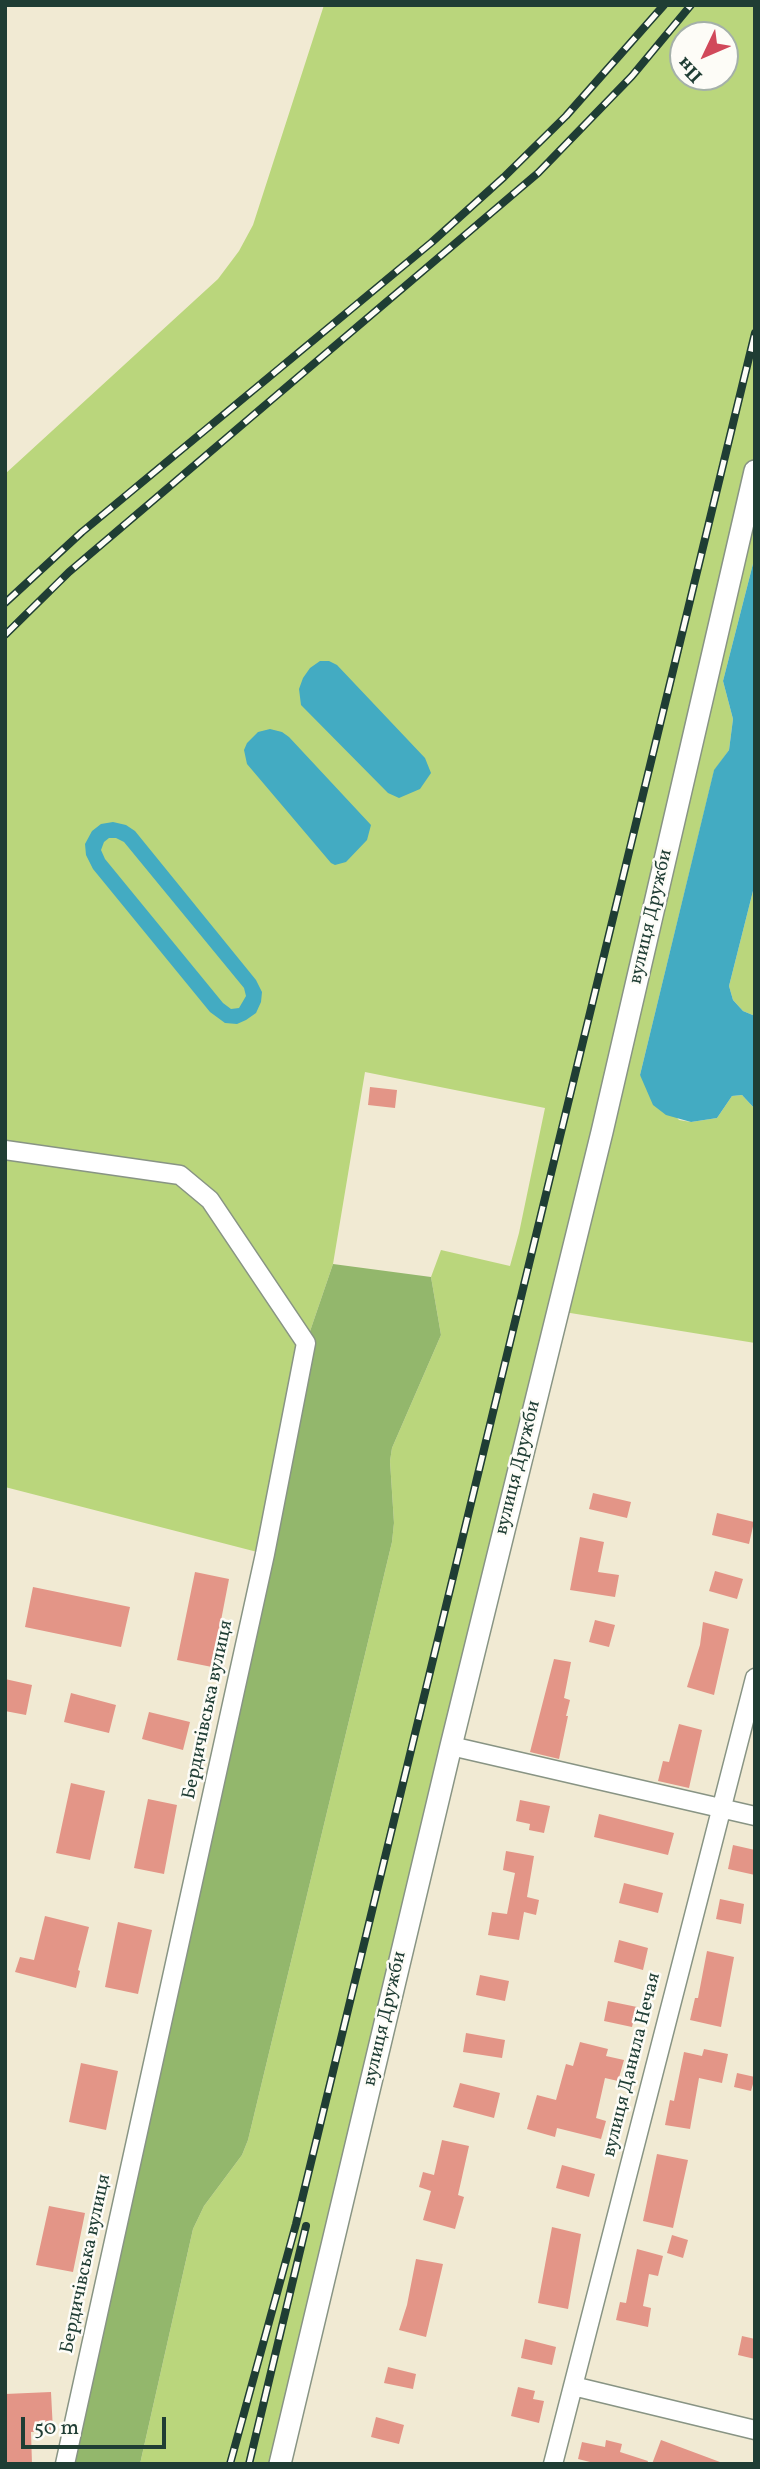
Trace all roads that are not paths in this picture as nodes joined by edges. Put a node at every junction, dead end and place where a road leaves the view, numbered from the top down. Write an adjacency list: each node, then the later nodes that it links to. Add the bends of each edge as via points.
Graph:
1 (755, 471): 4 (street, вулиця Дружби, via 602,1132)
2 (5, 1150): 9 (street, Бердичівська вулиця, via 180,1175 210,1200 306,1343 265,1554)
3 (755, 1678): 5 (street, вулиця Данила Нечая)
4 (451, 1746): 5 (street); 10 (street, вулиця Дружби)
5 (720, 1809): 6 (street); 7 (street, вулиця Данила Нечая)
6 (755, 1816)
7 (573, 2386): 8 (street); 11 (street, вулиця Данила Нечая)
8 (755, 2430)
9 (65, 2464)
10 (280, 2464)
11 (553, 2464)

